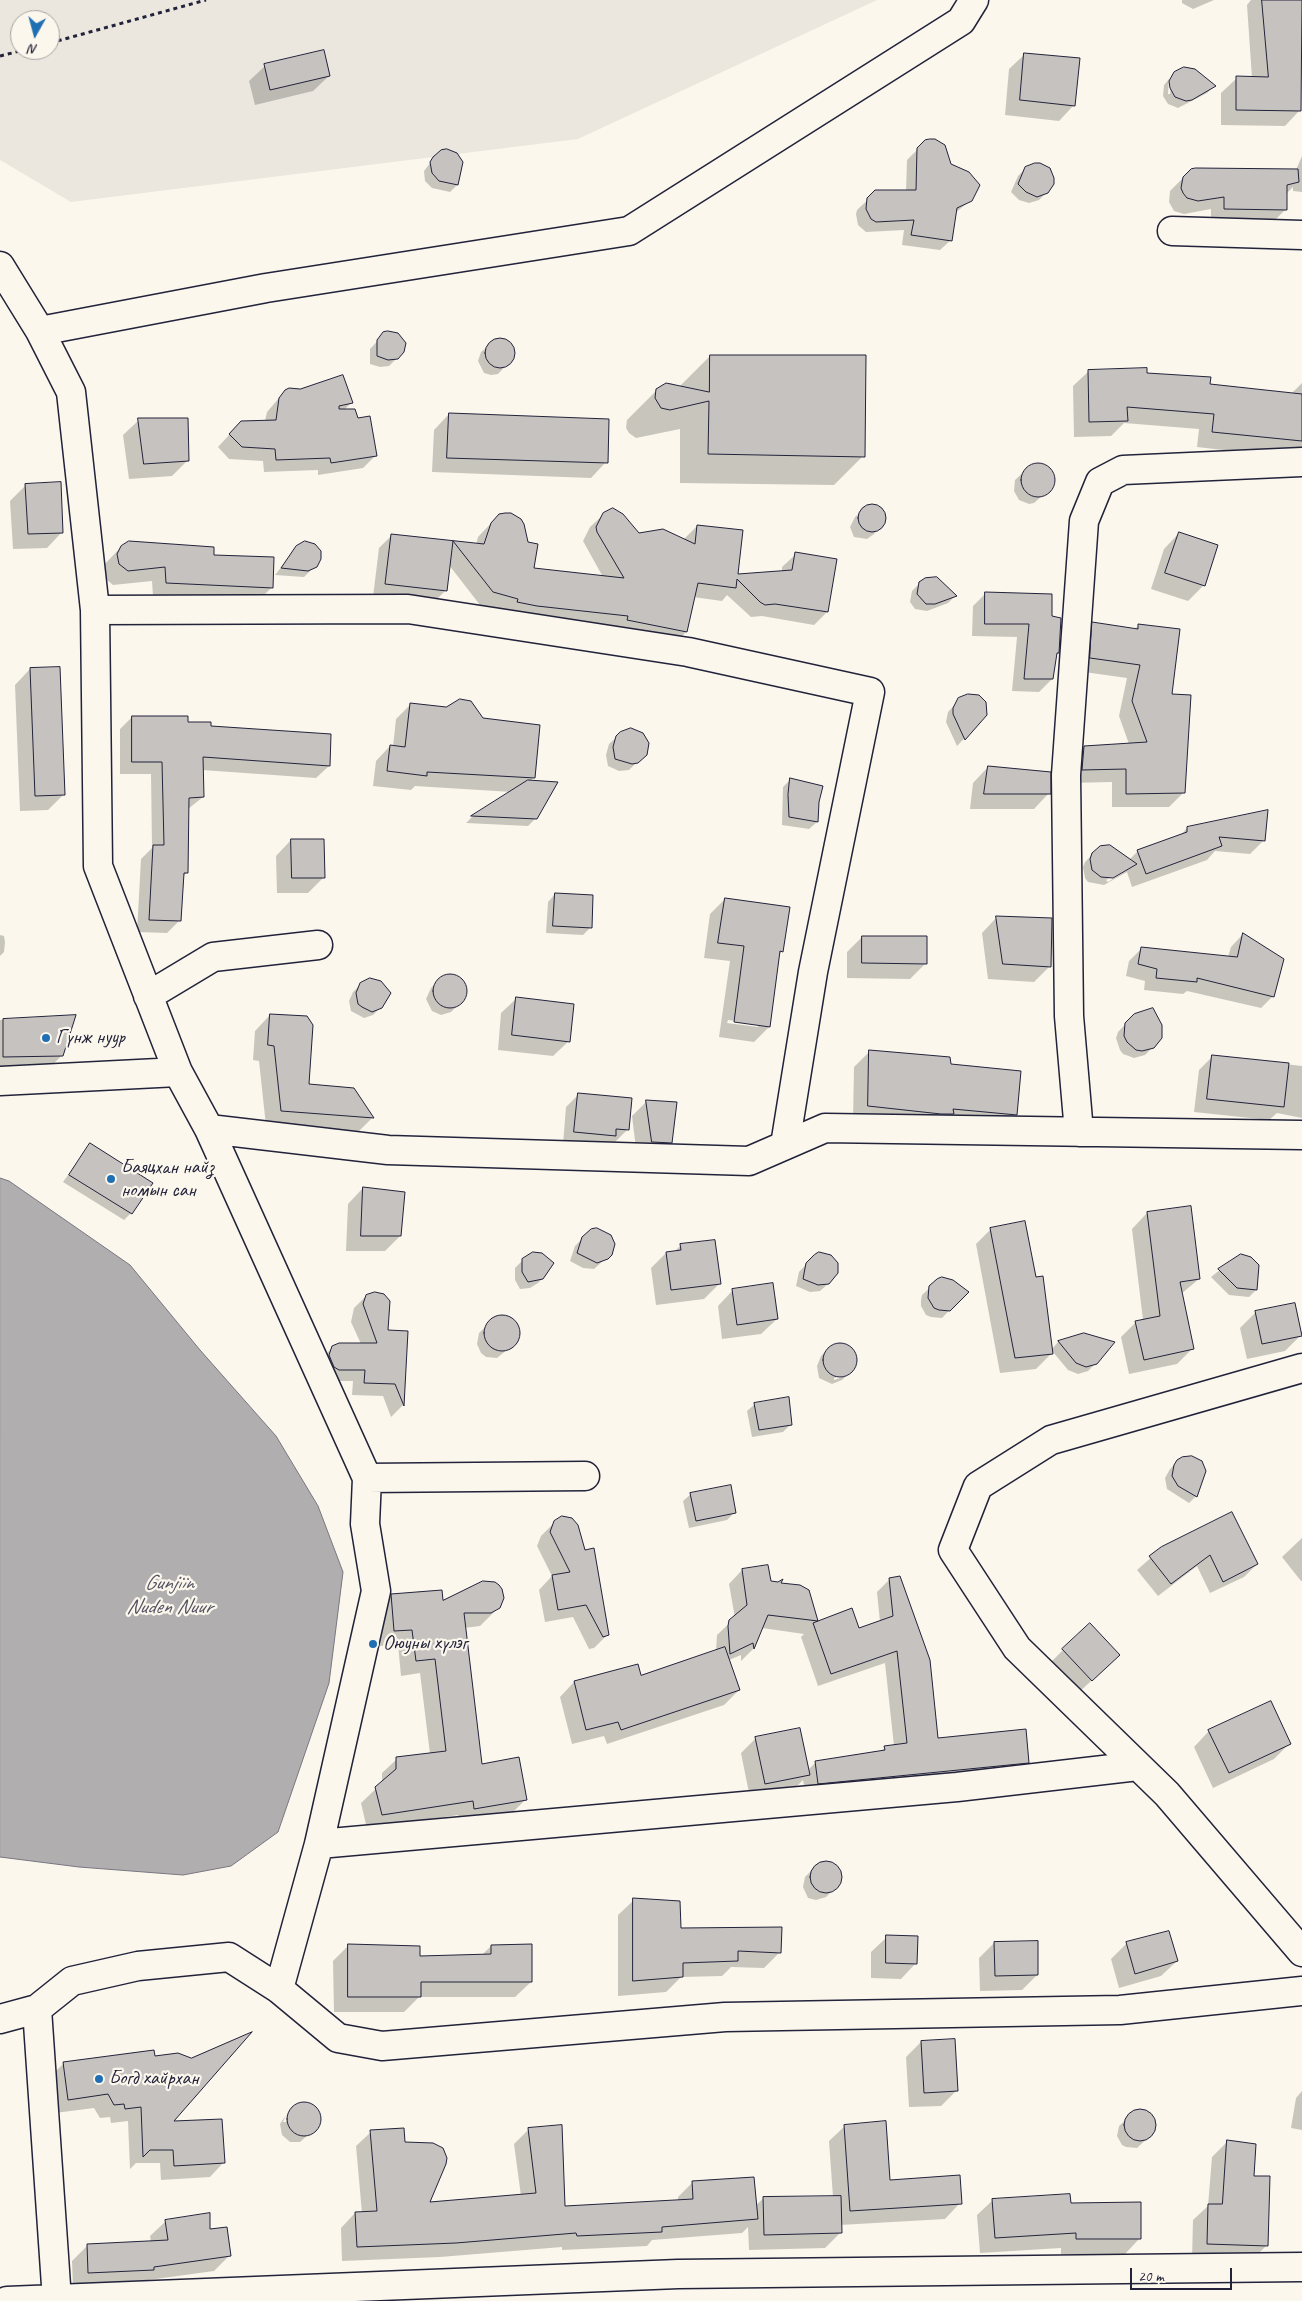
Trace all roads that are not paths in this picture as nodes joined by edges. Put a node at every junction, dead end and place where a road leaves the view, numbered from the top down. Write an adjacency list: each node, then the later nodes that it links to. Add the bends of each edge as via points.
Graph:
1 (974, 0): 5 (street, via 961,21 629,231 266,288)
2 (1172, 231): 3 (street)
3 (1302, 235)
4 (0, 266): 5 (street)
5 (40, 331): 7 (street, via 71,392)
6 (1302, 462): 13 (street, via 1123,470 1100,482 1084,521 1066,775 1069,1016)
7 (96, 610): 9 (street, via 98,866); 15 (street, via 408,609 688,652 870,692 813,972)
8 (318, 945): 9 (street, via 213,956)
9 (148, 996): 10 (street)
10 (178, 1072): 11 (street); 12 (street)
11 (0, 1081)
12 (209, 1129): 15 (street, via 388,1150 749,1161); 18 (street)
13 (1079, 1132): 14 (street); 15 (street, via 825,1128)
14 (1302, 1135)
15 (785, 1145)
16 (1302, 1368): 19 (street, via 1051,1440 978,1486 953,1550 1017,1648)
17 (585, 1476): 18 (street)
18 (366, 1478): 20 (street, via 365,1524 376,1591)
19 (1138, 1766): 20 (street, via 957,1787); 21 (street, via 1168,1794)
20 (319, 1844): 22 (street)
21 (1302, 1952)
22 (279, 1989): 23 (street, via 338,2038 382,2046 725,2017 1120,2010); 24 (street, via 229,1957 138,1966 72,1981)
23 (1302, 1991)
24 (37, 2010): 25 (street); 27 (street)
25 (0, 2019)
26 (1302, 2267): 27 (street, via 678,2274)
27 (57, 2300): 28 (street)
28 (6, 2301)

